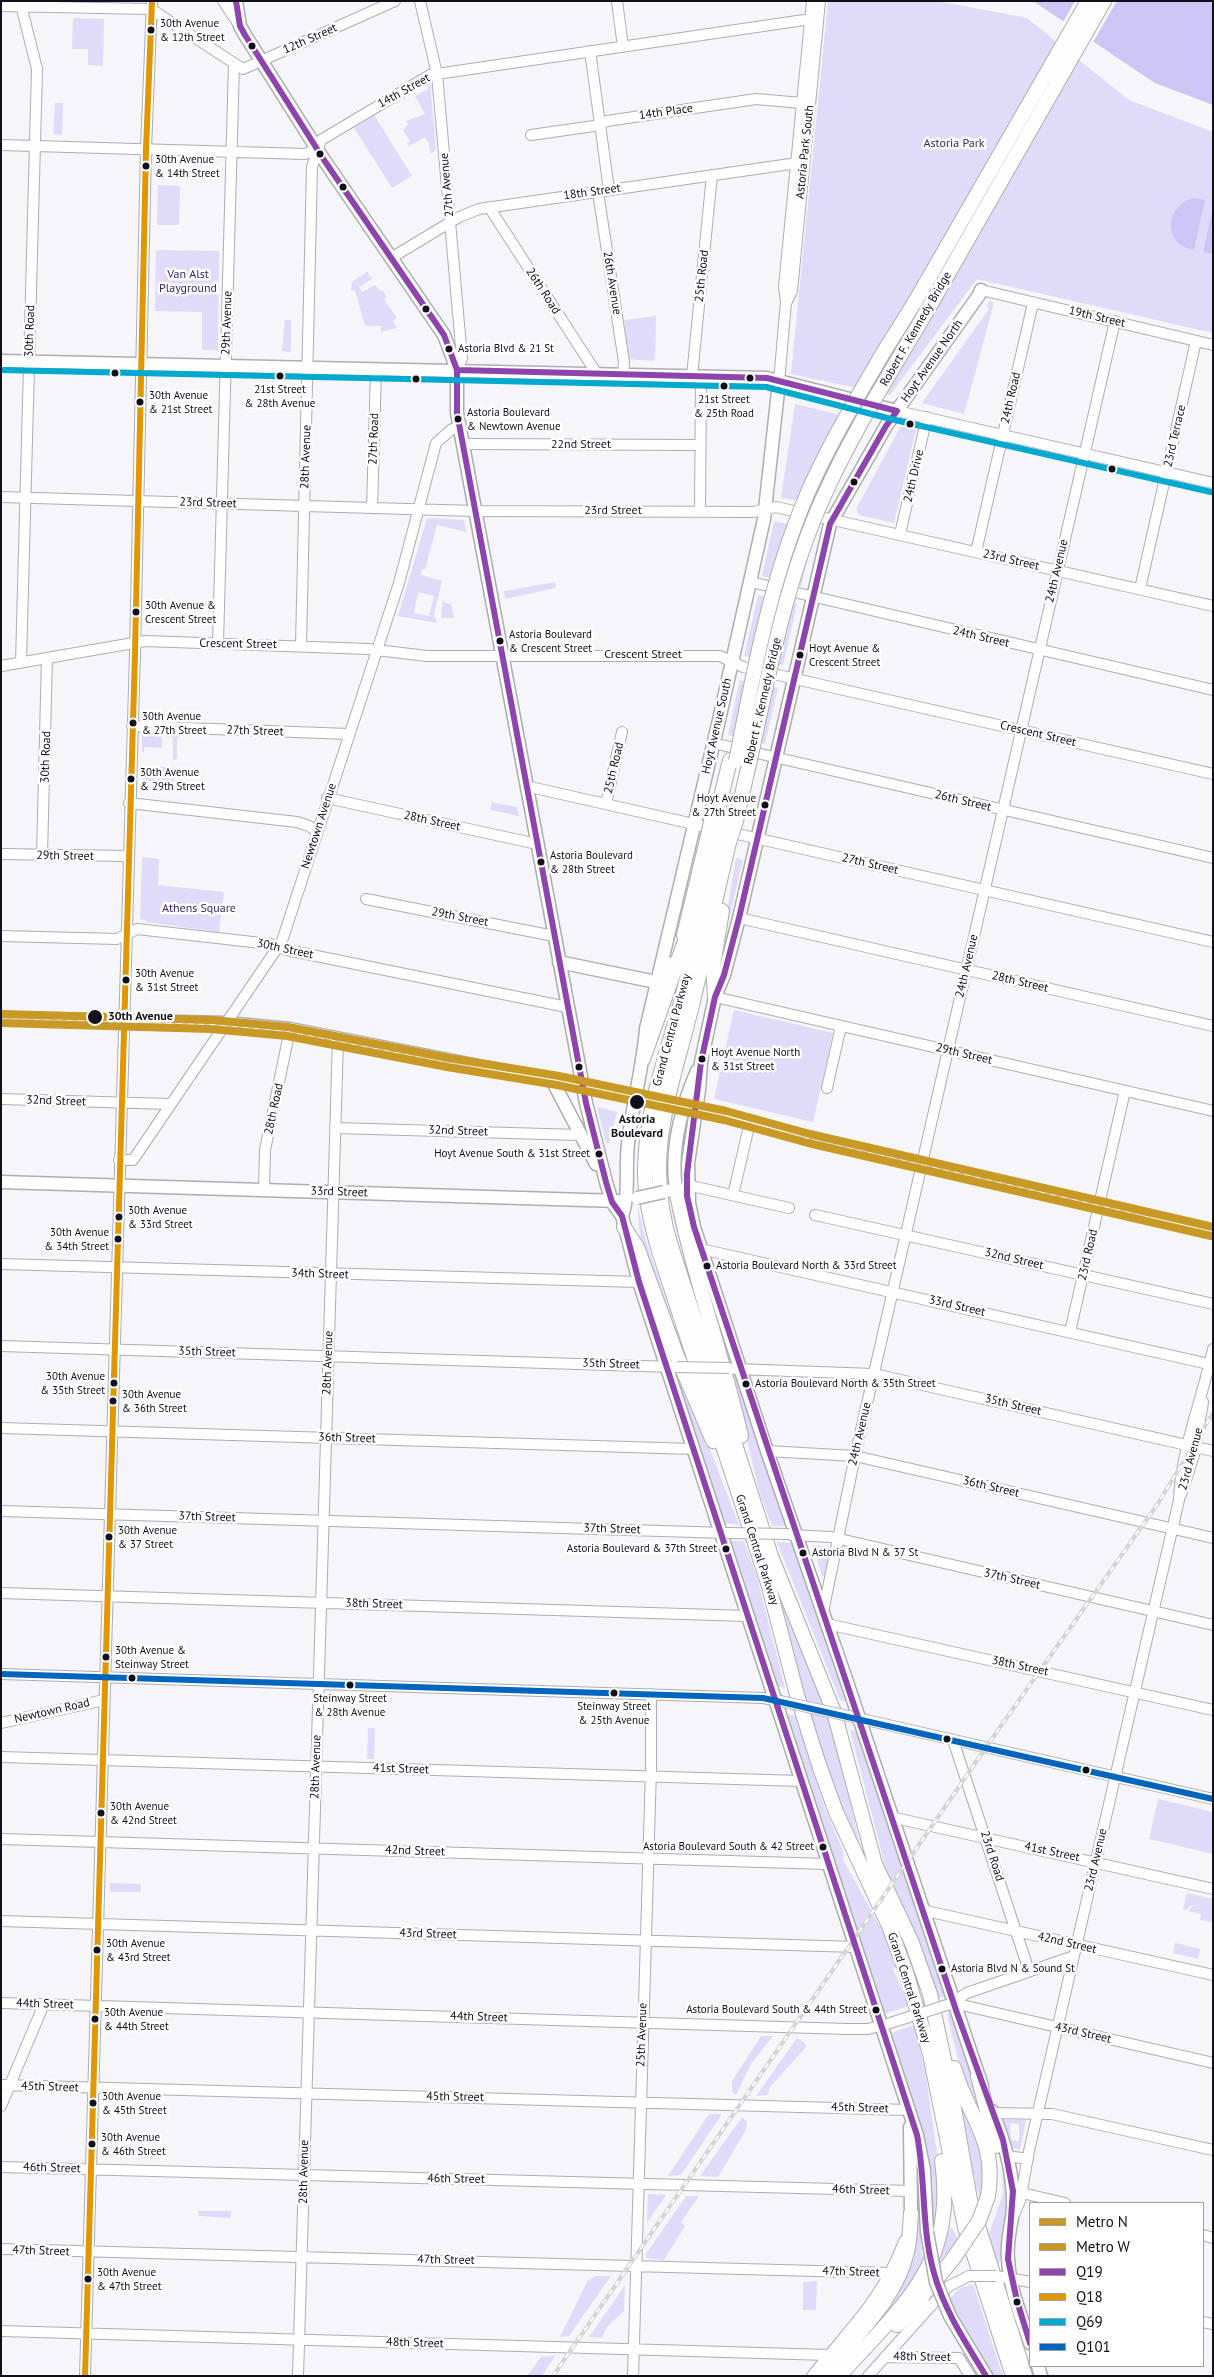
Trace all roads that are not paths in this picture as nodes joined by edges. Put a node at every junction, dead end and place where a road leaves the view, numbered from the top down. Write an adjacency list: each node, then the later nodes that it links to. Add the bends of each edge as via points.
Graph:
1 (223, 1): 14 (street)
2 (236, 1): 14 (main road)
3 (395, 1): 17 (street, 12th Street)
4 (420, 1): 19 (street, 27th Avenue)
5 (617, 1): 15 (street)
6 (812, 1): 13 (street, Astoria Park South)
7 (820, 1): 13 (street, Astoria Park South)
8 (1088, 1): 90 (highway, Robert F. Kennedy Bridge, bridge, via 817,472 791,533 773,589)
9 (1104, 1): 97 (highway, Robert F. Kennedy Bridge, bridge, via 856,432 823,498 802,552)
10 (152, 3): 11 (street); 18 (street); 25 (street)
11 (20, 4): 12 (street); 24 (street, 30th Road, via 37,69)
12 (1, 6)
13 (814, 22): 15 (street, 14th Street, via 804,20); 20 (street, Astoria Park South); 28 (street, Astoria Park South)
14 (240, 26): 17 (main road)
15 (623, 47): 16 (street, 14th Street)
16 (590, 52): 19 (street, 14th Street); 21 (street)
17 (261, 61): 18 (street, 12th Street, via 243,69); 26 (main road)
18 (234, 63): 27 (street, 29th Avenue)
19 (437, 74): 26 (street, 14th Street, via 428,76 321,140); 33 (street, 27th Avenue)
20 (802, 102): 21 (street, 14th Place, via 756,99); 28 (street, Astoria Park South)
21 (600, 123): 22 (street, 14th Place); 30 (street)
22 (531, 135)
23 (1, 145): 24 (street)
24 (36, 146): 25 (street); 41 (street, 30th Road)
25 (146, 149): 27 (street); 42 (street)
26 (317, 149): 27 (street, via 305,154); 34 (main road); 44 (street, 28th Avenue, via 312,167)
27 (231, 152): 43 (street, 29th Avenue)
28 (800, 162): 29 (street, 18th Street); 50 (street, Astoria Park South, via 784,287 786,302)
29 (712, 175): 30 (street, 18th Street); 49 (street, 25th Road)
30 (609, 190): 31 (street, 18th Street)
31 (598, 192): 32 (street, 18th Street); 48 (street, 26th Avenue)
32 (489, 207): 33 (street, 18th Street, via 469,212); 47 (street, 26th Road)
33 (450, 222): 34 (street, 18th Street); 46 (street, 27th Avenue, via 462,358)
34 (391, 258): 46 (main road, via 444,335)
35 (981, 290): 36 (street, 19th Street); 51 (main road, Hoyt Avenue North)
36 (1033, 303): 37 (street, 19th Street); 54 (street, 24th Road)
37 (1114, 321): 38 (street, 19th Street); 57 (street, 24th Avenue)
38 (1196, 341): 39 (street, 19th Street); 58 (street, 23rd Terrace)
39 (1213, 345)
40 (1, 361): 41 (main road)
41 (29, 362): 42 (main road); 61 (street, 30th Road)
42 (141, 364): 43 (main road); 62 (street)
43 (226, 366): 44 (main road); 63 (street, 29th Avenue)
44 (308, 368): 45 (main road); 64 (street, 28th Avenue)
45 (376, 370): 46 (main road); 65 (street, 27th Road)
46 (457, 370): 47 (main road); 53 (main road)
47 (597, 374): 48 (main road)
48 (624, 374): 49 (main road)
49 (696, 376): 50 (main road, via 767,378); 56 (street, 25th Road)
50 (778, 382): 51 (main road); 67 (main road, Hoyt Avenue South)
51 (897, 411): 52 (street); 70 (main road, Hoyt Avenue North)
52 (927, 417): 54 (street); 71 (street, 24th Drive)
53 (460, 427): 55 (main road); 66 (street, Newtown Avenue, via 452,428 436,443)
54 (1003, 434): 57 (street); 72 (street, 24th Road)
55 (463, 444): 56 (street, 22nd Street); 68 (main road)
56 (700, 445): 69 (street, 25th Road)
57 (1085, 454): 58 (street); 73 (street, 24th Avenue)
58 (1167, 472): 59 (street); 75 (street, 23rd Terrace)
59 (1213, 483)
60 (1, 496): 61 (street, 23rd Street)
61 (25, 497): 62 (street, 23rd Street); 86 (street, 30th Road)
62 (138, 500): 63 (street, 23rd Street); 78 (street)
63 (223, 503): 64 (street, 23rd Street); 79 (street, 29th Avenue)
64 (304, 506): 65 (street, 23rd Street); 80 (street, 28th Avenue)
65 (372, 508): 66 (street, 23rd Street)
66 (418, 509): 68 (street, 23rd Street); 81 (street, Newtown Avenue, via 399,583)
67 (765, 509): 69 (street, 23rd Street); 70 (street, 23rd Street, via 776,507); 74 (main road, Hoyt Avenue South)
68 (475, 511): 69 (street, 23rd Street); 83 (main road)
69 (700, 512)
70 (832, 519): 71 (street, 23rd Street); 76 (main road, Hoyt Avenue North)
71 (900, 534): 72 (street, 23rd Street)
72 (976, 552): 73 (street, 23rd Street)
73 (1057, 570): 75 (street, 23rd Street); 82 (street, 24th Avenue)
74 (751, 582): 76 (street, 24th Street); 85 (main road, Hoyt Avenue South)
75 (1140, 589): 77 (street, 23rd Street)
76 (813, 598): 82 (street, 24th Street); 88 (main road, Hoyt Avenue North)
77 (1213, 606)
78 (135, 642): 79 (street, Crescent Street); 84 (street, Crescent Street); 91 (street)
79 (218, 643): 80 (street, Crescent Street)
80 (301, 645): 81 (street, Crescent Street)
81 (377, 649): 83 (street, Crescent Street, via 427,656); 94 (street, Newtown Avenue)
82 (1039, 650): 89 (street, 24th Street); 92 (street, 24th Avenue)
83 (503, 654): 85 (street, Crescent Street, via 720,656); 99 (main road)
84 (47, 658): 86 (street, Crescent Street); 110 (street, 30th Road)
85 (731, 661): 88 (street, Crescent Street); 95 (main road, Hoyt Avenue South)
86 (21, 662): 87 (street, Crescent Street)
87 (1, 666)
88 (794, 678): 92 (street, Crescent Street); 96 (main road, Hoyt Avenue North)
89 (1213, 690)
90 (746, 711): 97 (highway, Grand Central Parkway, bridge); 97 (highway, bridge, via 733,740)
91 (132, 726): 94 (street, 27th Street); 101 (street)
92 (1021, 730): 98 (street, Crescent Street); 103 (street, 24th Avenue)
93 (622, 732): 102 (street, 25th Road)
94 (349, 734): 100 (street, Newtown Avenue)
95 (713, 743): 96 (street, 26th Street); 104 (main road, Hoyt Avenue South)
96 (776, 758): 103 (street, 26th Street); 107 (main road, Hoyt Avenue North)
97 (735, 761): 106 (highway, Grand Central Parkway, bridge)
98 (1213, 774)
99 (526, 786): 102 (street, 27th Street); 108 (main road)
100 (327, 798): 105 (street, Newtown Avenue); 108 (street, 28th Street)
101 (129, 803): 105 (street, via 297,822); 111 (street)
102 (606, 804): 104 (street, 27th Street)
103 (1003, 810): 112 (street, 26th Street); 113 (street, 24th Avenue)
104 (694, 824): 107 (street, 27th Street); 123 (main road, Hoyt Avenue South)
105 (317, 832): 120 (street, Newtown Avenue)
106 (720, 838): 123 (highway, via 681,942 667,972); 124 (highway); 134 (highway); 191 (highway, Grand Central Parkway, via 687,979 658,1080 647,1133 644,1172 648,1208 657,1243); 194 (highway, Grand Central Parkway, via 694,1000 669,1088 659,1142 658,1175 667,1235)
107 (758, 838): 113 (street, 27th Street); 115 (main road, Hoyt Avenue North)
108 (537, 844): 118 (main road)
109 (1, 854): 110 (street, 29th Street)
110 (42, 855): 111 (street, 29th Street)
111 (128, 856): 116 (street)
112 (1213, 858)
113 (984, 890): 119 (street, 27th Street); 122 (street, 24th Avenue)
114 (366, 899): 118 (street, 29th Street)
115 (739, 918): 122 (street, 28th Street); 124 (main road, Hoyt Avenue North, via 724,976)
116 (126, 934): 117 (street, 30th Street, via 117,938); 120 (street, 30th Street, via 136,929); 127 (street)
117 (1, 936)
118 (554, 936): 121 (main road)
119 (1213, 942)
120 (278, 947): 125 (street, 30th Street); 128 (street, Newtown Avenue)
121 (558, 962): 123 (main road); 125 (main road)
122 (966, 970): 130 (street, 28th Street); 133 (street, 24th Avenue)
123 (656, 982): 134 (main road, Hoyt Avenue South)
124 (715, 997): 129 (street, 29th Street); 143 (main road, Hoyt Avenue North, via 701,1062)
125 (567, 1006): 136 (main road)
126 (1, 1018): 127 (main road)
127 (124, 1022): 128 (main road); 141 (street)
128 (226, 1023): 131 (main road); 142 (street, Newtown Avenue)
129 (841, 1026): 133 (street, 29th Street); 137 (street)
130 (1213, 1026)
131 (290, 1029): 132 (main road); 154 (street, 28th Road, via 265,1150)
132 (338, 1039): 135 (main road); 146 (street, 28th Avenue)
133 (948, 1050): 138 (street, 29th Street); 149 (street, 24th Avenue)
134 (643, 1059): 139 (main road, Hoyt Avenue South)
135 (552, 1080): 136 (main road); 147 (main road)
136 (583, 1086): 139 (main road); 151 (main road)
137 (827, 1088)
138 (1125, 1091): 144 (street, 29th Street); 159 (street, 23rd Road)
139 (639, 1098): 143 (main road, bridge); 157 (main road, Hoyt Avenue South, via 627,1151)
140 (1, 1099): 141 (street, 32nd Street)
141 (121, 1102): 142 (street, 32nd Street); 148 (street)
142 (170, 1104): 148 (street, Newtown Avenue, via 133,1160)
143 (685, 1107): 145 (street); 153 (main road, Hoyt Avenue North, via 674,1155)
144 (1213, 1111)
145 (750, 1122): 149 (street); 156 (street)
146 (336, 1128): 147 (street, 32nd Street); 155 (street, 28th Avenue)
147 (580, 1135): 151 (main road)
148 (119, 1160): 152 (street)
149 (921, 1165): 159 (street); 164 (street, 24th Avenue)
150 (1, 1182): 152 (main road, 33rd Street)
151 (606, 1182): 158 (main road)
152 (118, 1186): 154 (main road, 33rd Street); 167 (street)
153 (675, 1189): 156 (street); 157 (main road, 33rd Street, bridge); 165 (main road, Hoyt Avenue North, via 692,1219); 194 (highway, via 727,1378)
154 (264, 1190): 155 (main road, 33rd Street)
155 (333, 1192): 158 (main road, 33rd Street); 168 (street, 28th Avenue)
156 (733, 1195): 160 (street)
157 (632, 1199): 158 (main road, 33rd Street); 162 (main road, Hoyt Avenue South)
158 (612, 1202): 162 (main road)
159 (1099, 1206): 163 (street); 169 (street, 23rd Road)
160 (789, 1208)
161 (815, 1215): 164 (street, 32nd Street)
162 (623, 1222): 170 (main road); 191 (highway, via 637,1247 687,1381)
163 (1213, 1232)
164 (905, 1234): 169 (street, 32nd Street); 171 (street, 24th Avenue)
165 (701, 1249): 171 (street, 33rd Street); 180 (main road, Hoyt Avenue North)
166 (1, 1264): 167 (street, 34th Street)
167 (116, 1268): 168 (street, 34th Street); 175 (street)
168 (331, 1274): 170 (street, 34th Street); 177 (street, 28th Avenue)
169 (1083, 1275): 172 (street, 32nd Street); 173 (street, 23rd Road)
170 (639, 1282): 179 (main road)
171 (892, 1291): 173 (street, 33rd Street); 181 (street, 24th Avenue)
172 (1213, 1304)
173 (1070, 1332): 178 (street, 33rd Street)
174 (1, 1346): 175 (street, 35th Street)
175 (115, 1349): 177 (street, 35th Street); 183 (street)
176 (1213, 1349): 178 (street, 23rd Avenue)
177 (328, 1356): 179 (street, 35th Street); 184 (street, 28th Avenue)
178 (1211, 1364): 185 (street, 23rd Avenue)
179 (672, 1367): 180 (street, 35th Street, bridge); 186 (main road)
180 (735, 1369): 181 (street, 35th Street); 187 (main road, Hoyt Avenue North)
181 (874, 1374): 185 (street, 35th Street); 189 (street, 24th Avenue)
182 (1, 1428): 183 (street, 36th Street)
183 (112, 1431): 184 (street, 36th Street); 192 (street)
184 (326, 1438): 186 (street, 36th Street); 193 (street, 28th Avenue)
185 (1192, 1446): 188 (street, 35th Street); 195 (street, 23rd Avenue, via 1187,1482 1178,1500)
186 (694, 1448): 196 (main road)
187 (767, 1451): 189 (street, 36th Street); 197 (main road, Hoyt Avenue North)
188 (1213, 1451)
189 (855, 1456): 195 (street, 36th Street); 199 (street, 24th Avenue)
190 (1, 1511): 192 (street, 37th Street)
191 (745, 1512): 252 (highway, Grand Central Parkway, via 819,1765 852,1848 897,1946)
192 (108, 1514): 193 (street, 37th Street); 201 (street)
193 (323, 1520): 196 (street, 37th Street); 202 (street, 28th Avenue)
194 (760, 1520): 246 (highway, Grand Central Parkway, via 784,1591 834,1712 875,1864 912,1943)
195 (1172, 1529): 198 (street, 36th Street); 203 (street, 23rd Avenue)
196 (724, 1533): 197 (street, 37th Street, bridge); 205 (main road)
197 (792, 1535): 199 (street, 37th Street); 204 (main road, Hoyt Avenue North)
198 (1213, 1538)
199 (837, 1539): 203 (street, 37th Street); 204 (street, 24th Avenue)
200 (1, 1593): 201 (street, 38th Street)
201 (106, 1596): 202 (street, 38th Street); 209 (street)
202 (321, 1603): 205 (street, 38th Street); 210 (street, 28th Avenue)
203 (1153, 1611): 207 (street, 37th Street); 211 (street, 23rd Avenue)
204 (822, 1612): 206 (main road, Hoyt Avenue North)
205 (748, 1616): 214 (main road)
206 (827, 1624): 211 (street, 38th Street); 216 (main road, Hoyt Avenue North)
207 (1213, 1625)
208 (1, 1674): 209 (street)
209 (104, 1677): 210 (street); 213 (street)
210 (318, 1684): 212 (street); 221 (street, 28th Avenue)
211 (1134, 1692): 215 (street, 38th Street); 223 (street, 23rd Avenue)
212 (651, 1694): 214 (street); 222 (street, 25th Avenue)
213 (104, 1700): 217 (street, Newtown Road); 220 (street)
214 (777, 1700): 216 (street, bridge); 224 (main road)
215 (1213, 1710)
216 (856, 1718): 218 (street); 226 (main road, Hoyt Avenue North)
217 (1, 1723)
218 (953, 1740): 223 (street); 227 (street, 23rd Road)
219 (1, 1757): 220 (street, 41st Street)
220 (102, 1760): 221 (street, 41st Street); 229 (street)
221 (316, 1766): 222 (street, 41st Street); 230 (street, 28th Avenue)
222 (650, 1776): 224 (street, 41st Street); 231 (street, 25th Avenue)
223 (1115, 1777): 225 (street); 232 (street, 23rd Avenue)
224 (801, 1781): 233 (main road)
225 (1213, 1799)
226 (891, 1816): 227 (street, 41st Street); 235 (main road, Hoyt Avenue North)
227 (987, 1838): 232 (street, 41st Street); 239 (street, 23rd Road)
228 (1, 1839): 229 (street, 42nd Street)
229 (100, 1842): 230 (street, 42nd Street); 237 (street)
230 (314, 1848): 231 (street, 42nd Street); 238 (street, 28th Avenue)
231 (646, 1858): 233 (street, 42nd Street); 240 (street, 25th Avenue)
232 (1096, 1862): 234 (street, 41st Street); 241 (street, 23rd Avenue)
233 (828, 1864): 242 (main road)
234 (1213, 1889)
235 (922, 1910): 239 (street, 42nd Street); 249 (main road, Hoyt Avenue North)
236 (1, 1921): 237 (street, 43rd Street)
237 (98, 1924): 238 (street, 43rd Street); 250 (street)
238 (311, 1930): 240 (street, 43rd Street); 251 (street, 28th Avenue)
239 (1016, 1931): 241 (street, 42nd Street); 244 (street, 23rd Road)
240 (644, 1940): 242 (street, 43rd Street); 253 (street, 25th Avenue)
241 (1076, 1945): 243 (street, 23rd Avenue); 245 (street, 42nd Street)
242 (856, 1947): 254 (main road)
243 (1074, 1956): 244 (street, 44th Street); 255 (street, 23rd Avenue)
244 (1029, 1971): 249 (street, 44th Street, via 967,1993)
245 (1213, 1975)
246 (930, 1994): 275 (highway, via 962,2092 989,2151); 304 (highway, Grand Central Parkway, via 970,2200)
247 (1, 2002): 248 (street, 44th Street)
248 (44, 2004): 250 (street, 44th Street); 258 (street)
249 (950, 2004): 254 (street, 44th Street, bridge); 255 (street, 43rd Street); 257 (main road, Hoyt Avenue North)
250 (96, 2005): 251 (street, 44th Street); 259 (street)
251 (308, 2012): 253 (street, 44th Street); 260 (street, 28th Avenue)
252 (919, 2017): 298 (highway, via 944,2170 940,2238 916,2289); 303 (highway, Grand Central Parkway, via 930,2054 965,2227)
253 (642, 2022): 254 (street, 44th Street, via 863,2029); 261 (street, 25th Avenue)
254 (884, 2025): 263 (main road)
255 (1058, 2027): 256 (street, 43rd Street); 265 (street, 23rd Avenue)
256 (1213, 2063)
257 (978, 2076): 264 (main road, Hoyt Avenue North); 275 (highway, via 998,2159 999,2178)
258 (6, 2086): 259 (street, 45th Street); 262 (street)
259 (92, 2088): 260 (street, 45th Street); 270 (street)
260 (306, 2093): 261 (street, 45th Street); 271 (street, 28th Avenue)
261 (640, 2102): 263 (street, 45th Street); 272 (street, 25th Avenue)
262 (1, 2106)
263 (909, 2110): 273 (main road); 302 (main road, bridge, via 922,2158 927,2232 934,2275 950,2316)
264 (992, 2113): 265 (street); 267 (main road, Hoyt Avenue North)
265 (1038, 2113): 266 (street); 268 (street, 23rd Avenue)
266 (1213, 2150)
267 (1008, 2156): 268 (street); 278 (main road, Hoyt Avenue North)
268 (1028, 2159): 274 (street, 23rd Avenue)
269 (1, 2167): 270 (street, 46th Street)
270 (90, 2170): 271 (street, 46th Street); 280 (street)
271 (304, 2175): 272 (street, 46th Street); 281 (street, 28th Avenue)
272 (638, 2183): 273 (street, 46th Street); 282 (street, 25th Avenue)
273 (912, 2192): 277 (main road)
274 (1022, 2193): 276 (street); 278 (street, 23rd Avenue)
275 (992, 2199): 299 (highway, bridge, via 955,2261)
276 (1061, 2202)
277 (911, 2213): 283 (street); 297 (highway, via 908,2251 893,2288)
278 (1012, 2219): 284 (main road, Hoyt Avenue North, via 1007,2254)
279 (1, 2249): 280 (street, 47th Street)
280 (87, 2253): 281 (street, 47th Street); 287 (street)
281 (302, 2257): 282 (street, 47th Street); 288 (street, 28th Avenue)
282 (635, 2265): 283 (street, 47th Street); 290 (street, 25th Avenue)
283 (891, 2273): 291 (street, via 867,2311)
284 (1011, 2277): 285 (street); 289 (main road, Hoyt Avenue North); 292 (street, bridge, via 969,2276 949,2286)
285 (1029, 2282)
286 (1, 2332): 287 (street, 48th Street)
287 (85, 2334): 288 (street, 48th Street); 293 (street)
288 (300, 2340): 290 (street, 48th Street); 294 (street, 28th Avenue)
289 (1029, 2340)
290 (634, 2348): 291 (street, 48th Street); 295 (street, 25th Avenue)
291 (829, 2355): 296 (street)
292 (886, 2357): 300 (street); 301 (street, 48th Street, via 959,2358)
293 (85, 2376)
294 (298, 2376)
295 (633, 2376)
296 (812, 2376)
297 (823, 2376)
298 (839, 2376)
299 (851, 2376)
300 (868, 2376)
301 (970, 2376)
302 (986, 2376)
303 (1013, 2376)
304 (1025, 2376)

